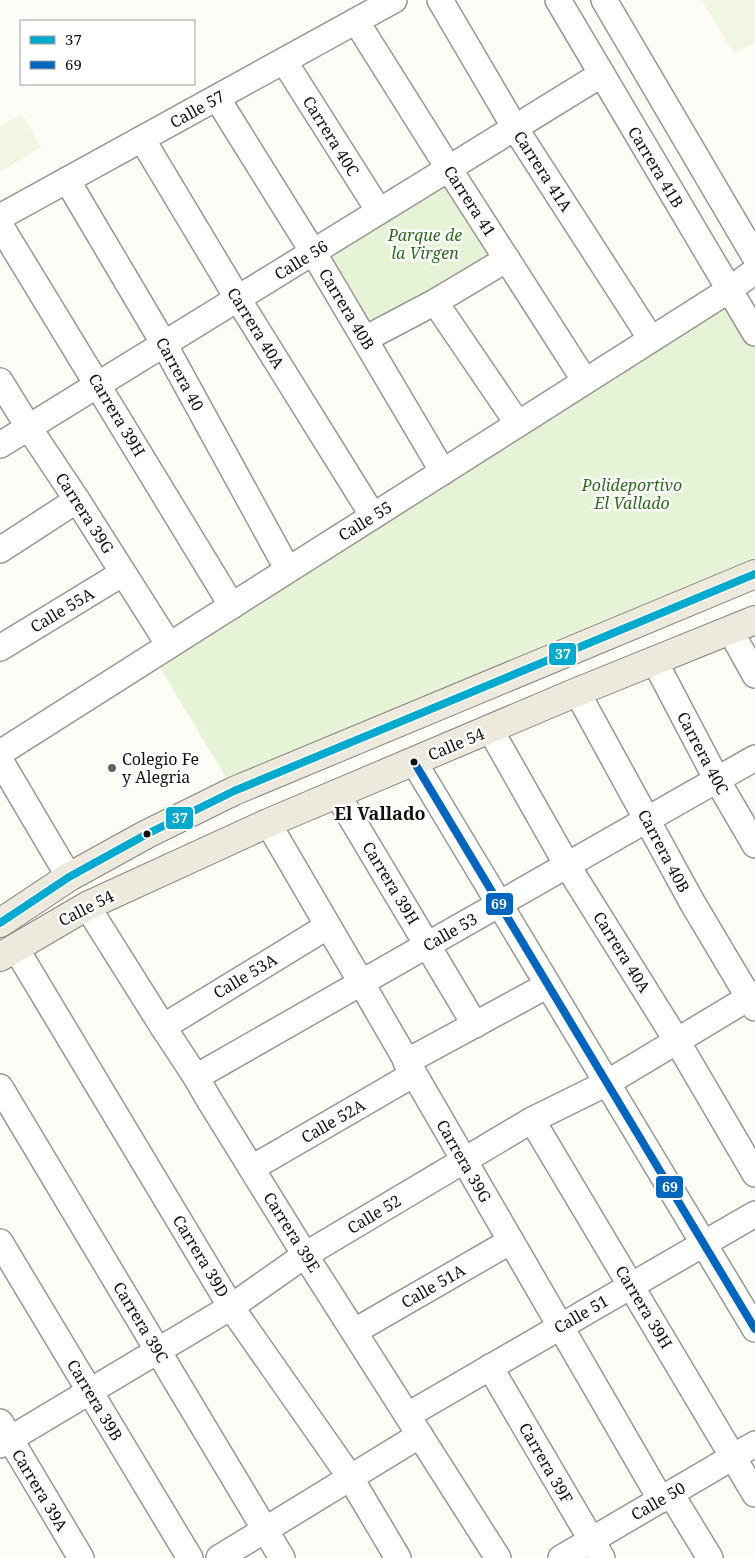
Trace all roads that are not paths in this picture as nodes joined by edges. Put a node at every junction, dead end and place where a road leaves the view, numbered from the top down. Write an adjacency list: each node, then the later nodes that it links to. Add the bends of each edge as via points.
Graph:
1 (394, 0): 5 (street, Calle 57)
2 (440, 0): 9 (street, Carrera 41A)
3 (558, 0): 7 (street, Carrera 41B)
4 (604, 0): 17 (street)
5 (356, 20): 6 (street, Calle 57); 11 (street, Carrera 41)
6 (284, 61): 8 (street, Calle 57); 13 (street, Carrera 40C)
7 (602, 74): 9 (street, Calle 56); 20 (street, Carrera 41B)
8 (217, 98): 10 (street, Calle 57); 16 (street, Carrera 40B)
9 (515, 128): 11 (street, Calle 56); 25 (street, Carrera 41A)
10 (142, 139): 12 (street, Calle 57); 21 (street, Carrera 40A)
11 (449, 168): 13 (street, Calle 56); 18 (street, Carrera 41)
12 (67, 180): 14 (street, Calle 57); 26 (street, Carrera 40)
13 (379, 211): 16 (street, Calle 56)
14 (0, 217)
15 (0, 224): 29 (street, Carrera 39H)
16 (313, 252): 21 (street, Calle 56); 24 (street, Carrera 40B)
17 (755, 257)
18 (507, 259): 22 (street); 28 (street, Carrera 41)
19 (755, 270): 20 (street, Calle 55)
20 (729, 290): 23 (street, Carrera 41B); 25 (street, Calle 55)
21 (238, 299): 26 (street, Calle 56); 35 (street, Carrera 40A)
22 (436, 302): 24 (street); 30 (street)
23 (755, 333)
24 (365, 339): 33 (street, Carrera 40B)
25 (651, 339): 28 (street, Calle 55)
26 (164, 344): 29 (street, Calle 56); 37 (street, Carrera 40)
27 (0, 381): 31 (street, Carrera 39G)
28 (585, 381): 30 (street, Calle 55)
29 (98, 384): 31 (street, Calle 56); 40 (street, Carrera 39H)
30 (518, 424): 33 (street, Calle 55)
31 (28, 428): 32 (street, Calle 56); 34 (street, Carrera 39G)
32 (0, 445)
33 (443, 472): 35 (street, Calle 55)
34 (77, 500): 36 (street); 38 (street, Carrera 39G)
35 (373, 516): 37 (street, Calle 55)
36 (0, 550)
37 (288, 570): 40 (street, Calle 55)
38 (123, 573): 43 (street, Carrera 39G); 44 (street, Calle 55A)
39 (755, 574): 59 (main road, Calle 54, via 234,791 146,834)
40 (232, 606): 43 (street, Calle 55)
41 (755, 620): 42 (main road, Calle 54)
42 (730, 630): 45 (main road, Calle 54); 46 (street)
43 (170, 646): 49 (street, Calle 55)
44 (0, 648)
45 (654, 660): 47 (main road, Calle 54); 53 (street, Carrera 40C)
46 (755, 675)
47 (577, 692): 48 (main road, Calle 54); 55 (street, Carrera 40B)
48 (490, 729): 52 (main road, Calle 54); 58 (street, Carrera 40A)
49 (0, 753)
50 (755, 758): 53 (street, Calle 53)
51 (0, 760): 59 (street)
52 (414, 762): 54 (main road, Calle 54); 60 (street)
53 (717, 780): 55 (street, Calle 53); 57 (street, Carrera 40C)
54 (338, 794): 56 (main road, Calle 54); 64 (street, Carrera 39H)
55 (647, 820): 58 (street, Calle 53); 68 (street, Carrera 40B, via 692,902)
56 (268, 823): 61 (main road, Calle 54); 63 (street, Carrera 39G)
57 (755, 845)
58 (567, 865): 60 (street, Calle 53); 71 (street, Carrera 40A)
59 (69, 877): 62 (main road, Calle 54)
60 (499, 904): 64 (street, Calle 53); 67 (street)
61 (87, 906): 65 (main road, Calle 54); 70 (street, Carrera 39E)
62 (0, 923)
63 (328, 926): 66 (street, Carrera 39G); 70 (street, Calle 53A)
64 (427, 945): 66 (street, Calle 53); 69 (street, Carrera 39H)
65 (8, 952): 86 (street, Carrera 39D)
66 (362, 982): 72 (street, Carrera 39G); 73 (street, Calle 53)
67 (548, 985): 69 (street, Calle 52A); 74 (street)
68 (753, 1000): 71 (street, Calle 52)
69 (475, 1025): 72 (street, Calle 52A)
70 (163, 1027): 73 (street, Carrera 39E)
71 (677, 1041): 74 (street, Calle 52); 79 (street, Carrera 40A)
72 (410, 1068): 77 (street, Carrera 39G); 78 (street, Calle 52A)
73 (196, 1077): 78 (street, Carrera 39E)
74 (607, 1083): 76 (street, Calle 52); 83 (street)
75 (0, 1087): 90 (street, Carrera 39C)
76 (532, 1120): 77 (street, Calle 52); 85 (street, Carrera 39H)
77 (464, 1161): 81 (street, Carrera 39G); 84 (street, Calle 52)
78 (252, 1168): 84 (street, Carrera 39E)
79 (755, 1174)
80 (755, 1214): 83 (street, Calle 51)
81 (511, 1241): 87 (street, Carrera 39G); 89 (street, Calle 51A)
82 (0, 1242): 92 (street, Carrera 39B)
83 (704, 1244): 85 (street, Calle 51); 88 (street)
84 (305, 1256): 86 (street, Calle 52); 89 (street, Carrera 39E)
85 (631, 1286): 87 (street, Calle 51); 96 (street, Carrera 39H)
86 (232, 1307): 90 (street, Calle 52); 97 (street, Carrera 39D)
87 (560, 1327): 91 (street, Calle 51); 99 (street, Carrera 39G)
88 (755, 1329)
89 (354, 1331): 93 (street, Carrera 39E)
90 (158, 1350): 92 (street, Calle 52); 100 (street, Carrera 39C)
91 (490, 1367): 93 (street, Calle 51); 101 (street, Carrera 39F)
92 (90, 1392): 94 (street, Calle 52); 103 (street, Carrera 39B)
93 (414, 1425): 97 (street, Calle 51); 107 (street, Carrera 39E)
94 (3, 1435): 102 (street, Carrera 39A)
95 (755, 1444): 96 (street, Calle 50)
96 (733, 1457): 98 (street, Carrera 39H); 99 (street, Calle 50)
97 (350, 1478): 100 (street, Calle 51); 106 (street, Carrera 39D)
98 (755, 1494)
99 (666, 1497): 101 (street, Calle 50); 109 (street, Carrera 39G)
100 (265, 1530): 104 (street, Calle 51); 105 (street, Carrera 39C)
101 (597, 1549): 108 (street, Calle 50)
102 (81, 1558)
103 (190, 1558)
104 (219, 1558)
105 (282, 1558)
106 (398, 1558)
107 (498, 1558)
108 (561, 1558)
109 (710, 1558)

